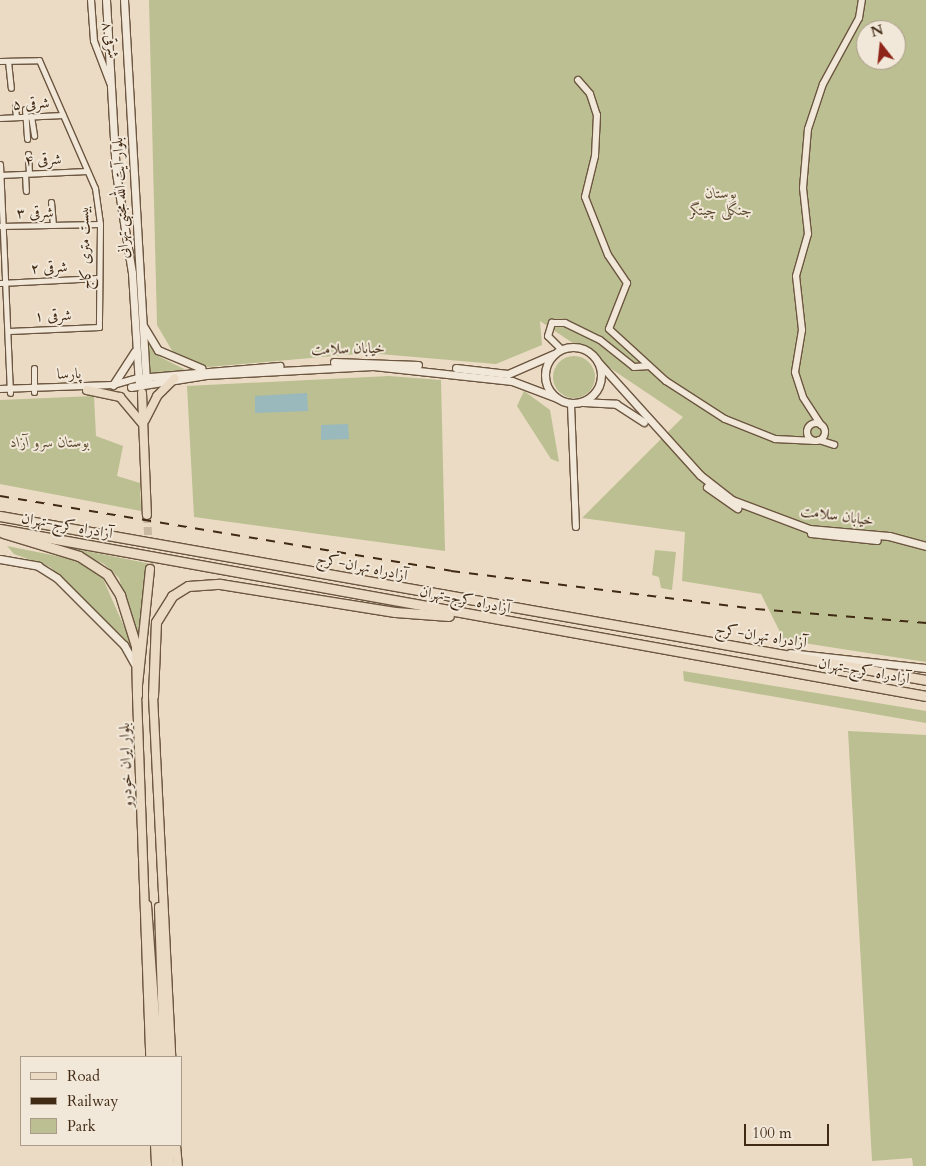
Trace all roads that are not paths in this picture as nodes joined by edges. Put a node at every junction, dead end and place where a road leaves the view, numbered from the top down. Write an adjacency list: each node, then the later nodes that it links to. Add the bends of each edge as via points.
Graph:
1 (91, 0): 8 (street, ۸ شرقی, via 96,48)
2 (106, 0): 8 (main road, بلوار آیت الله مجتبی تهرانی)
3 (124, 0): 31 (main road, بلوار آیت الله مجتبی تهرانی)
4 (862, 0): 52 (street, via 859,18 823,84 808,129 803,188 808,234 796,276 802,330 795,364 796,380)
5 (0, 61): 6 (street)
6 (8, 61): 9 (street); 12 (street, بیست متری کاج, via 39,60)
7 (578, 80): 38 (street, via 590,94 597,115 593,168 585,196 608,255 627,282 609,329)
8 (110, 85): 34 (main road, بلوار آیت الله مجتبی تهرانی)
9 (11, 88)
10 (15, 107): 14 (street)
11 (25, 109): 15 (street)
12 (63, 115): 13 (street, ۵ شرقی); 21 (street, بیست متری کاج)
13 (31, 116): 15 (street, ۵ شرقی); 17 (street)
14 (16, 117): 15 (street, ۵ شرقی); 16 (street, ۵ شرقی)
15 (24, 117): 18 (street)
16 (0, 118)
17 (34, 136)
18 (28, 139)
19 (28, 154): 22 (street)
20 (0, 164): 23 (street)
21 (87, 171): 22 (street, ۴ شرقی); 26 (street, بیست متری کاج)
22 (27, 173): 23 (street, ۴ شرقی); 24 (street)
23 (0, 175): 28 (street)
24 (26, 191)
25 (51, 202): 27 (street)
26 (100, 224): 27 (street, ۳ شرقی); 29 (street, بیست متری کاج)
27 (53, 225): 28 (street, ۳ شرقی)
28 (2, 226): 30 (street)
29 (99, 278): 30 (street, ۲ شرقی); 32 (street, بیست متری کاج)
30 (3, 283): 33 (street)
31 (142, 323): 40 (main road, via 158,350 191,366); 42 (main road, بلوار آیت الله مجتبی تهرانی)
32 (99, 327): 33 (street, ۱ شرقی)
33 (9, 330): 47 (street)
34 (136, 346): 42 (main road, بلوار آیت الله مجتبی تهرانی); 43 (main road, via 130,363)
35 (561, 349): 36 (main road); 37 (main road, via 586,350); 38 (street, via 548,336 552,323 565,323 600,340 634,367)
36 (554, 354): 40 (main road, خیابان سلامت, via 508,374 381,361); 49 (main road, via 546,380)
37 (598, 362): 50 (main road, via 598,385); 63 (main road, خیابان سلامت, via 700,475 732,500 786,523)
38 (649, 366): 58 (street, via 725,419)
39 (34, 368): 45 (street)
40 (209, 369): 42 (main road, خیابان سلامت)
41 (175, 378): 42 (main road, خیابان سلامت); 49 (main road, خیابان سلامت, via 338,366 393,368 512,380); 53 (main road, via 157,396)
42 (141, 384): 43 (street, پارسا); 46 (street, پارسا); 53 (main road)
43 (113, 385): 45 (street, پارسا)
44 (0, 389): 47 (street, پارسا)
45 (34, 390): 46 (street, پارسا); 47 (street, پارسا)
46 (87, 390): 53 (main road, via 109,391 120,397)
47 (10, 391): 48 (street, پارسا)
48 (0, 393)
49 (557, 398): 51 (main road)
50 (583, 402): 51 (main road); 63 (main road, خیابان سلامت, via 616,404 633,413 728,503 796,530)
51 (571, 404): 61 (street)
52 (810, 409): 54 (street); 55 (street)
53 (143, 425): 59 (main road)
54 (821, 425): 55 (street); 56 (street)
55 (808, 427): 57 (street, via 808,438); 58 (street)
56 (825, 432): 57 (street); 57 (street, via 834,445)
57 (818, 441): 58 (street)
58 (791, 442)
59 (148, 515)
60 (0, 516): 68 (highway, آزادراه تهران-کرج, via 492,606)
61 (576, 527)
62 (0, 530): 67 (highway, آزادراه کرج-تهران, via 336,588); 70 (highway, via 79,556 107,574 126,611 136,646)
63 (850, 537): 64 (main road, خیابان سلامت, via 897,541)
64 (926, 548)
65 (0, 559): 70 (main road, via 38,566 57,578 124,645)
66 (150, 569): 72 (main road, بلوار ایران خودرو)
67 (481, 618): 73 (highway, via 395,612 220,584 188,586 172,596 156,622); 74 (highway, آزادراه کرج-تهران)
68 (785, 653): 69 (main road); 71 (highway, آزادراه تهران-کرج)
69 (926, 668)
70 (136, 670): 72 (highway)
71 (926, 680)
72 (137, 695): 75 (main road, بلوار ایران خودرو)
73 (153, 696): 76 (main road, بلوار ایران خودرو)
74 (926, 696)
75 (140, 760): 76 (main road); 77 (main road, بلوار ایران خودرو)
76 (157, 760): 78 (main road, بلوار ایران خودرو)
77 (144, 883): 79 (main road, بلوار ایران خودرو); 80 (main road, بلوار ایران خودرو)
78 (160, 884): 79 (main road, بلوار ایران خودرو); 83 (main road, بلوار ایران خودرو)
79 (159, 1007): 81 (main road, بلوار ایران خودرو); 82 (main road, بلوار ایران خودرو)
80 (150, 1056)
81 (158, 1056)
82 (164, 1056)
83 (171, 1056)
84 (155, 1146): 88 (main road)
85 (162, 1146): 89 (main road)
86 (169, 1146): 90 (main road)
87 (176, 1146): 91 (main road)
88 (156, 1166)
89 (163, 1166)
90 (170, 1166)
91 (178, 1166)

